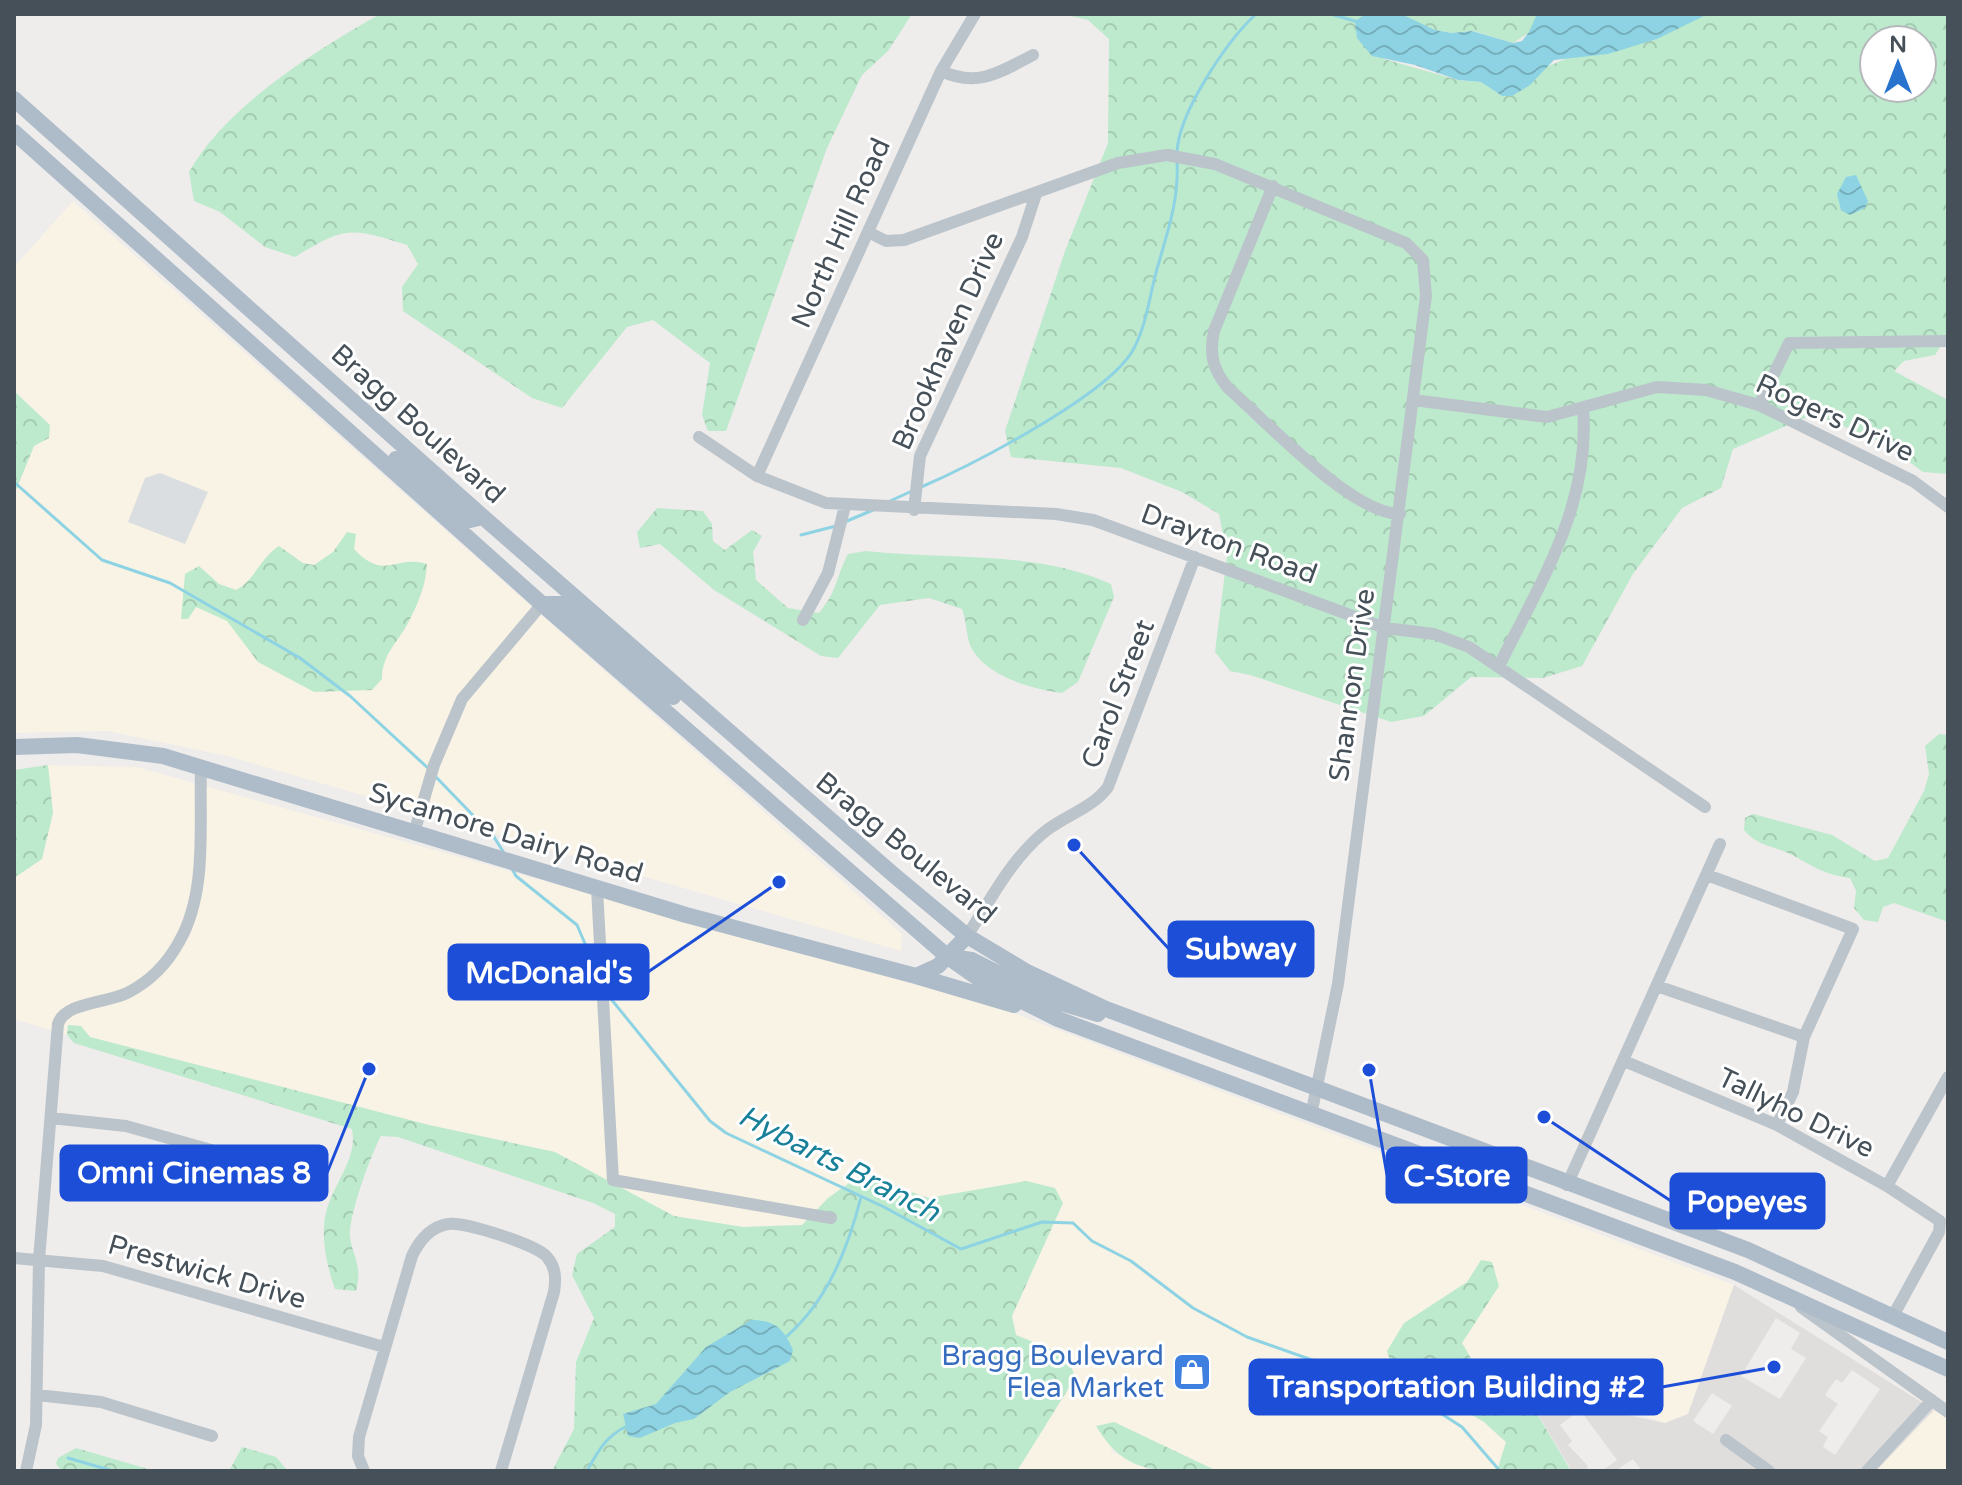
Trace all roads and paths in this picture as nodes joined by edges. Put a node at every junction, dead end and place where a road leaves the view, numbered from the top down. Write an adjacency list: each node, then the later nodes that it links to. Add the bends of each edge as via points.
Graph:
1 (975, 14): 3 (street, North Hill Road)
2 (1033, 55): 3 (street, via 985,79)
3 (941, 71): 8 (street, North Hill Road)
4 (14, 99): 20 (main road, Bragg Boulevard)
5 (14, 132): 14 (main road, Bragg Boulevard)
6 (1273, 186): 7 (street, via 1215,164 1167,155 1118,163); 10 (street, Shannon Drive, via 1406,243 1423,260 1426,296); 19 (street, via 1214,331 1214,367 1228,388 1351,497)
7 (1036, 194): 8 (street, via 898,241); 18 (street, Brookhaven Drive, via 1022,237 920,456)
8 (868, 232): 15 (street, North Hill Road)
9 (1948, 341): 11 (street, via 1789,343)
10 (1413, 400): 12 (street, Rogers Drive, via 1547,417); 19 (street, Shannon Drive)
11 (1759, 405): 12 (street, Rogers Drive, via 1669,386); 17 (street, Rogers Drive, via 1913,481)
12 (1583, 408): 25 (street, via 1583,473 1569,521)
13 (699, 437): 15 (street, Drayton Road)
14 (364, 443): 20 (main road, via 383,448 470,520); 22 (main road, Bragg Boulevard)
15 (757, 476): 16 (street, Drayton Road, via 803,496)
16 (845, 506): 18 (street, Drayton Road); 23 (street, via 828,573)
17 (1948, 507)
18 (914, 510): 21 (street, Drayton Road, via 1075,516)
19 (1400, 514): 24 (street, Shannon Drive)
20 (483, 517): 26 (main road, Bragg Boulevard)
21 (1195, 557): 24 (street, Drayton Road); 34 (street, Carol Street, via 1108,787 1096,801 1057,822 1029,846)
22 (542, 604): 26 (main road, via 565,604 700,721); 30 (street, via 462,699 434,765); 35 (main road, Bragg Boulevard)
23 (803, 620)
24 (1385, 628): 25 (street, Drayton Road, via 1446,636); 43 (street, Shannon Drive)
25 (1499, 666): 29 (street, Drayton Road)
26 (721, 726): 34 (main road, Bragg Boulevard)
27 (14, 747): 28 (main road, Sycamore Dairy Road, via 102,747)
28 (201, 768): 30 (main road, Sycamore Dairy Road); 45 (street, via 197,886 189,922 175,950 151,978 112,1000 69,1010 60,1018)
29 (1705, 807)
30 (414, 833): 33 (main road, Sycamore Dairy Road)
31 (1720, 844): 32 (street)
32 (1707, 875): 37 (street); 40 (street, via 1853,929)
33 (597, 889): 36 (main road, Sycamore Dairy Road); 50 (street, via 613,1180)
34 (967, 936): 35 (main road); 39 (main road, Bragg Boulevard, via 1027,972)
35 (948, 957): 36 (main road); 38 (main road, Bragg Boulevard, via 982,981); 39 (main road, via 987,966 1048,999)
36 (916, 976): 38 (main road, Sycamore Dairy Road)
37 (1657, 986): 40 (street); 41 (street)
38 (1058, 1019): 44 (main road, Bragg Boulevard)
39 (1160, 1030): 43 (main road, Bragg Boulevard)
40 (1804, 1037): 46 (street, via 1793,1092)
41 (1624, 1061): 46 (street, Tallyho Drive); 48 (street)
42 (1948, 1077): 49 (street)
43 (1319, 1089): 44 (street, Shannon Drive); 48 (main road, Bragg Boulevard)
44 (1311, 1115): 54 (main road, Bragg Boulevard, via 1735,1272)
45 (51, 1118): 47 (street, via 126,1126); 53 (street)
46 (1777, 1125): 49 (street, Tallyho Drive)
47 (285, 1171)
48 (1567, 1185): 55 (main road, Bragg Boulevard, via 1748,1250)
49 (1887, 1186): 51 (street, Tallyho Drive)
50 (831, 1218)
51 (1944, 1218): 55 (street)
52 (14, 1258): 53 (street, Prestwick Drive)
53 (39, 1260): 58 (street, Prestwick Drive, via 103,1266); 61 (street)
54 (1785, 1296): 56 (main road, Bragg Boulevard); 59 (street)
55 (1893, 1316): 57 (main road, Bragg Boulevard)
56 (1884, 1339): 59 (street); 60 (main road, Bragg Boulevard)
57 (1948, 1342)
58 (384, 1347): 67 (street, via 359,1437); 68 (street, via 412,1256 435,1228 453,1223 543,1252 554,1268 554,1292)
59 (1877, 1361): 62 (street)
60 (1948, 1369)
61 (37, 1395): 64 (street, via 101,1402); 66 (street)
62 (1932, 1400): 63 (street); 70 (street)
63 (1948, 1412)
64 (212, 1436)
65 (1726, 1440): 69 (street)
66 (26, 1471)
67 (364, 1471)
68 (501, 1471)
69 (1769, 1471)
70 (1867, 1471)

